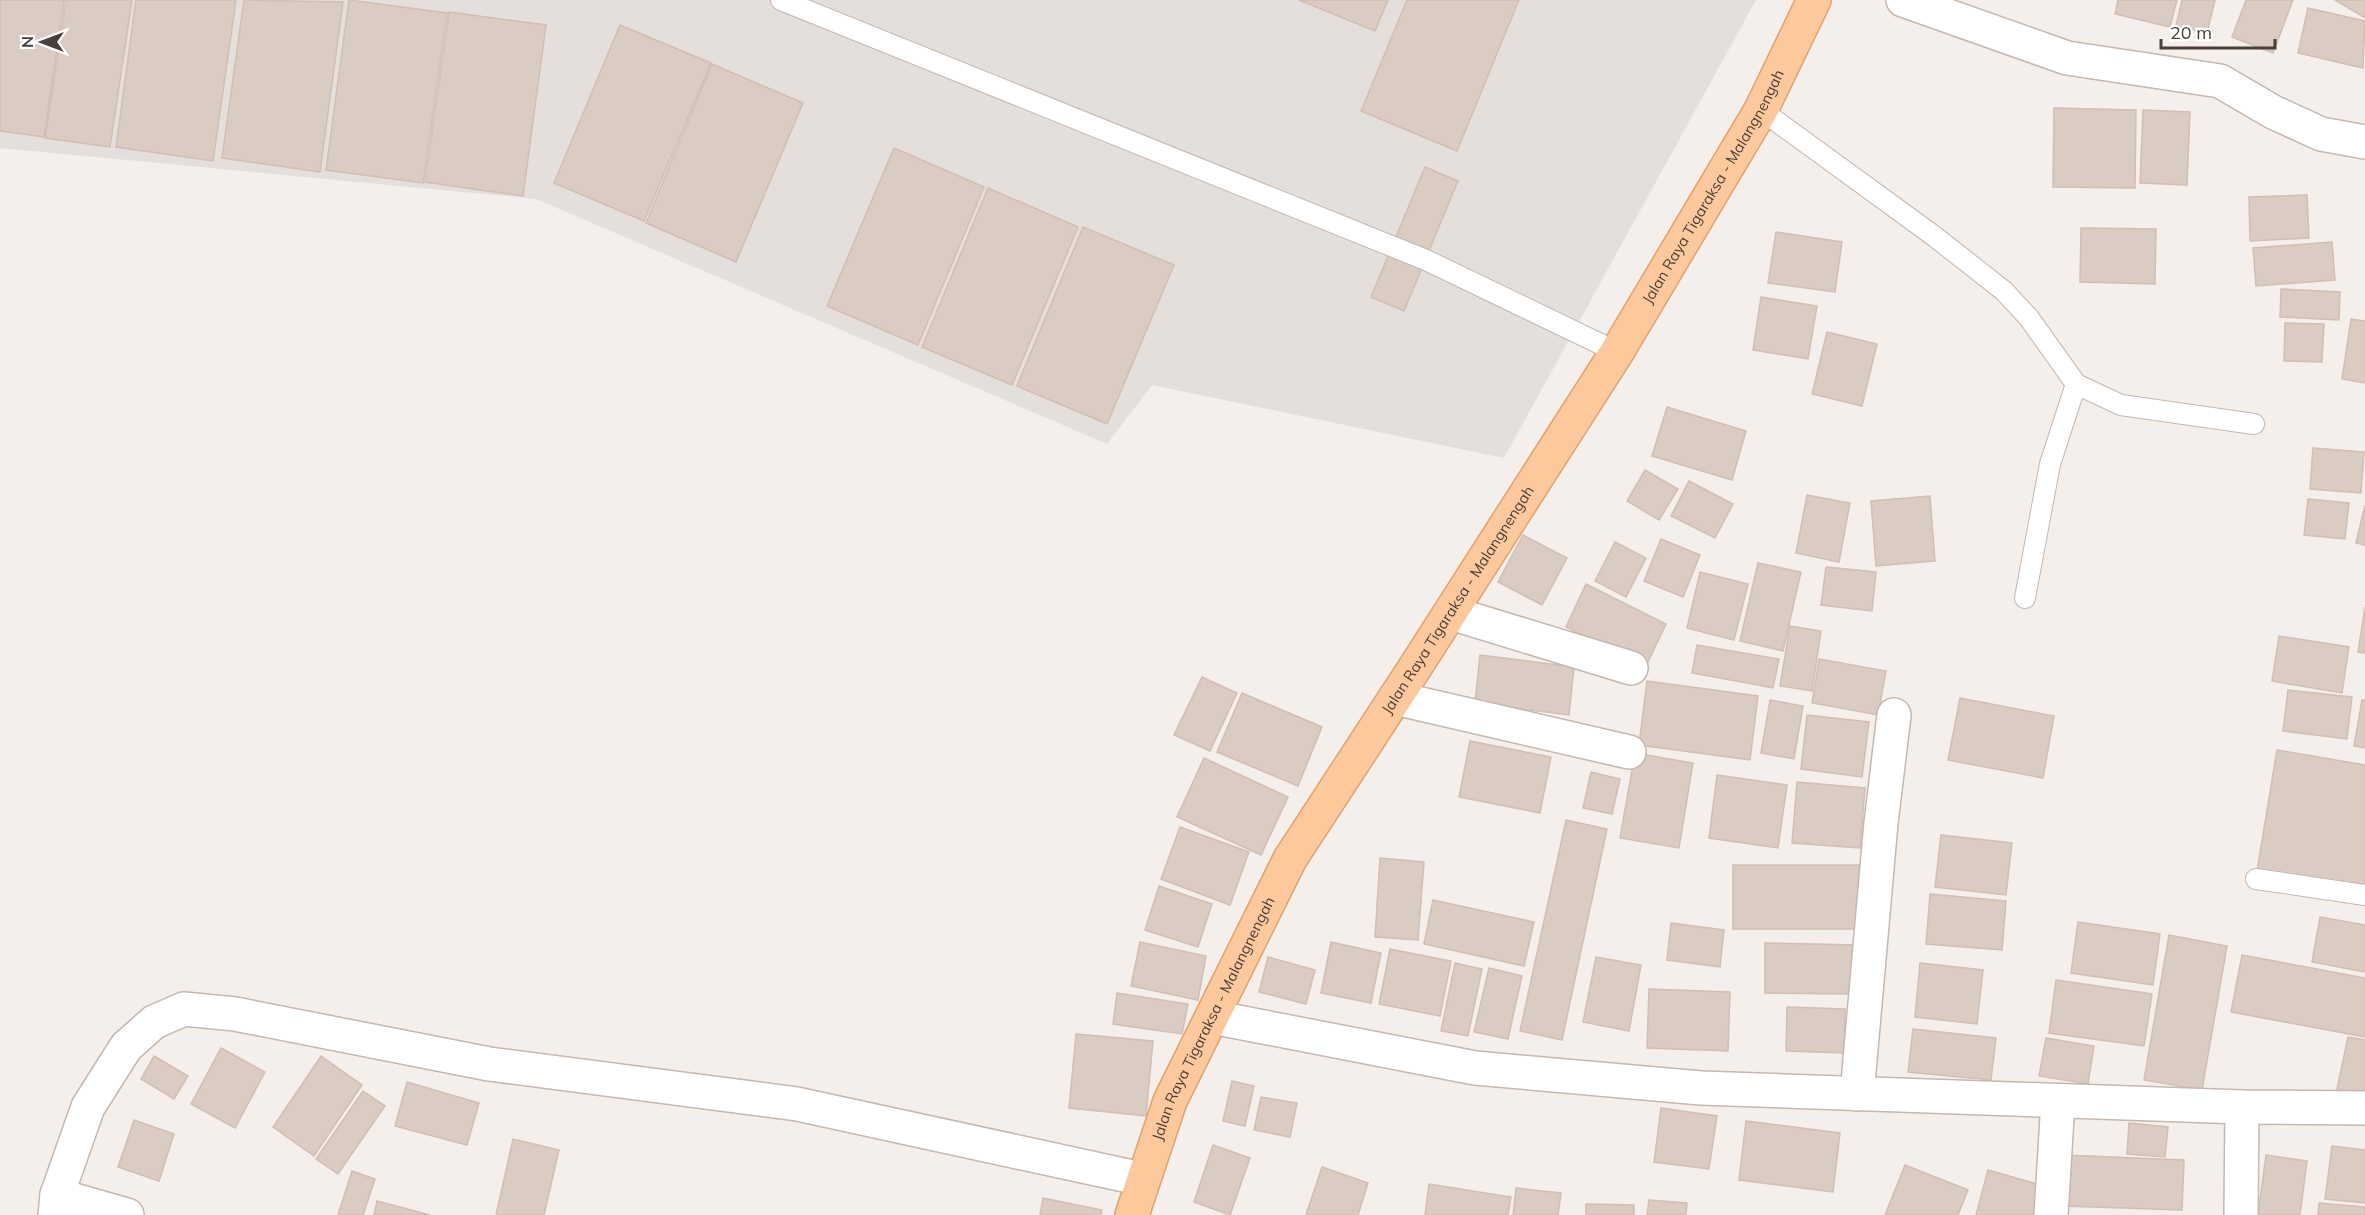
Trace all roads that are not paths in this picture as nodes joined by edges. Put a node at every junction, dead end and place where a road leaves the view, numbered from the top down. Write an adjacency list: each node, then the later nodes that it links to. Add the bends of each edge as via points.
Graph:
1 (781, 0): 6 (lane, via 1426,260)
2 (1814, 0): 4 (main road, Jalan Raya Tigaraksa - Malangnengah)
3 (1903, 0): 5 (street, via 2067,58 2220,81 2321,134)
4 (1761, 110): 6 (main road, Jalan Raya Tigaraksa - Malangnengah); 7 (lane, via 2004,291 2029,318)
5 (2365, 142)
6 (1617, 352): 10 (main road, Jalan Raya Tigaraksa - Malangnengah)
7 (2076, 384): 8 (lane, via 2121,405); 9 (lane, via 2050,464)
8 (2254, 424)
9 (2025, 598)
10 (1451, 613): 11 (street); 12 (main road, Jalan Raya Tigaraksa - Malangnengah)
11 (1631, 668)
12 (1395, 698): 14 (street); 17 (main road, Jalan Raya Tigaraksa - Malangnengah, via 1290,859)
13 (1894, 715): 18 (street)
14 (1629, 752)
15 (2256, 879): 16 (lane)
16 (2365, 895)
17 (1212, 1017): 18 (street, via 1475,1068 1701,1088); 22 (main road, Jalan Raya Tigaraksa - Malangnengah, via 1170,1101)
18 (1857, 1094): 19 (street)
19 (2058, 1101): 20 (street); 26 (street)
20 (2242, 1107): 21 (street); 27 (street)
21 (2365, 1108)
22 (1142, 1179): 23 (street, via 797,1104 489,1064 235,1014 184,1009 154,1022 126,1047 88,1107); 25 (main road, Jalan Raya Tigaraksa - Malangnengah)
23 (56, 1205): 24 (street)
24 (127, 1215)
25 (1132, 1215)
26 (2052, 1215)
27 (2241, 1215)

